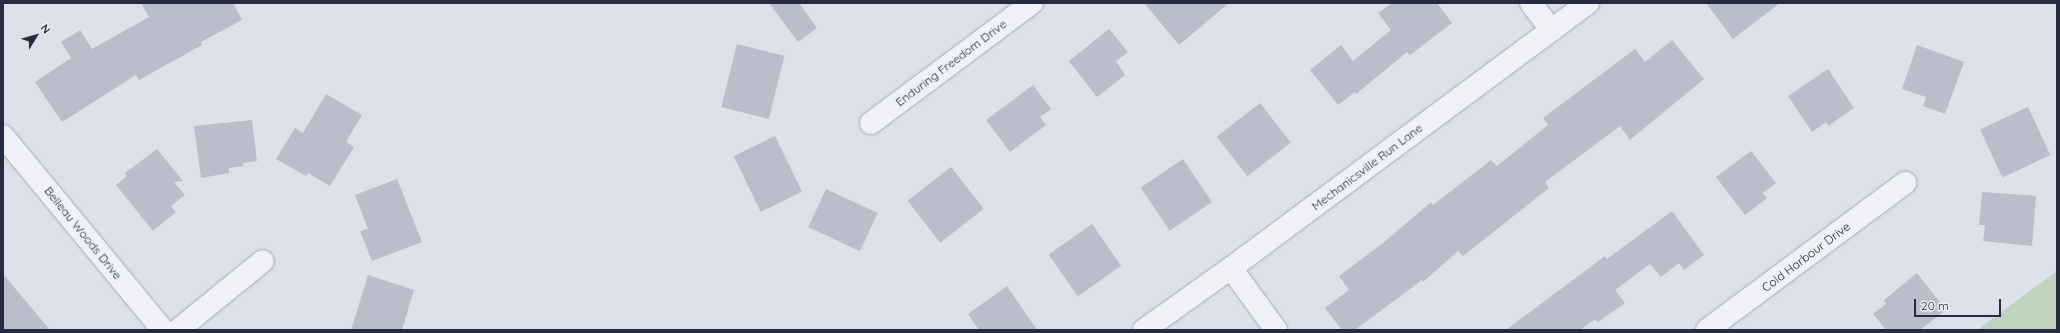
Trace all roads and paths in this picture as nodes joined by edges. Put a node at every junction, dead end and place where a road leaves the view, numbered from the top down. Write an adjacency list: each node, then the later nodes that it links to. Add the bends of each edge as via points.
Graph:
1 (1032, 3): 5 (street, Enduring Freedom Drive)
2 (1531, 3): 4 (street)
3 (1588, 3): 4 (street, Mechanicsville Run Lane)
4 (1551, 30): 9 (street, Mechanicsville Run Lane)
5 (871, 123)
6 (3, 136): 10 (street, Belleau Woods Drive)
7 (1905, 183): 14 (street, Cold Harbour Drive)
8 (263, 261): 11 (street)
9 (1231, 268): 12 (street, Mechanicsville Run Lane); 13 (street)
10 (163, 330)
11 (178, 330)
12 (1144, 330)
13 (1276, 330)
14 (1707, 330)

